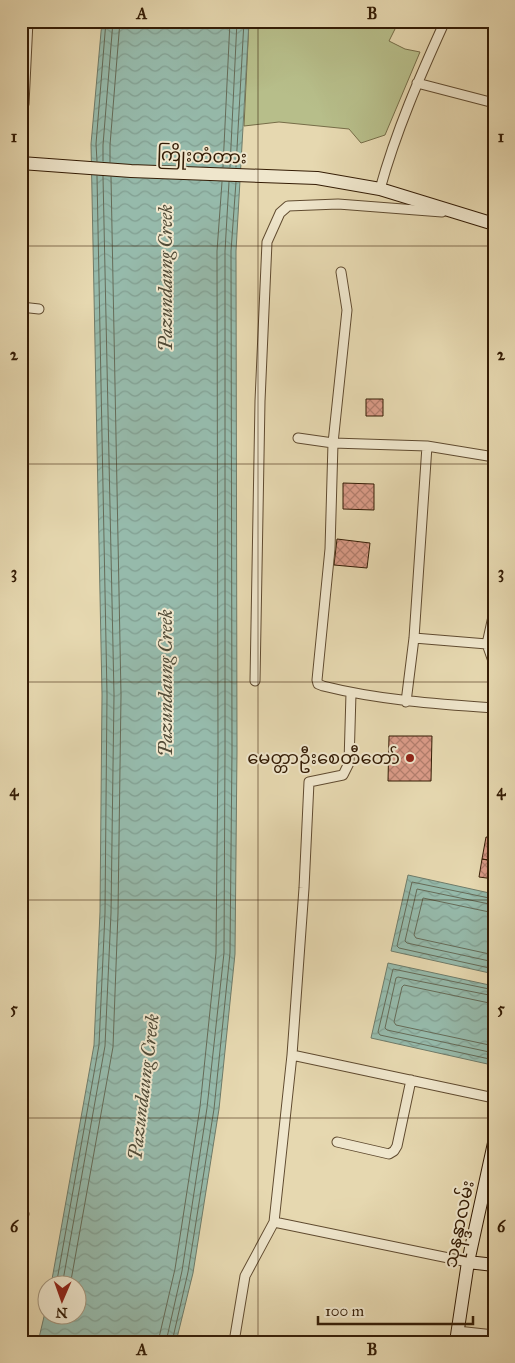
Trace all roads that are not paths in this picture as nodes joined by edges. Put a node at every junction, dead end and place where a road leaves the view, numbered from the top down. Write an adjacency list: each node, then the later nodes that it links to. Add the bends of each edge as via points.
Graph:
1 (28, 21): 4 (street, via 24,104)
2 (445, 21): 3 (street)
3 (417, 82): 5 (street); 7 (street)
4 (21, 104)
5 (494, 104)
6 (21, 163): 7 (main road, ကြိုးတံတား, via 317,178)
7 (377, 189): 8 (main road, ကြိုးတံတား)
8 (457, 213): 9 (main road, ကြိုးတံတား); 21 (street, via 338,204 288,206 280,213 267,242 260,402)
9 (494, 224)
10 (341, 272): 14 (street, via 347,310)
11 (21, 307): 12 (street)
12 (39, 309)
13 (298, 438): 14 (street)
14 (334, 443): 15 (street); 22 (street, via 330,549 317,680 323,686)
15 (427, 446): 16 (street); 18 (street)
16 (494, 457)
17 (494, 612): 19 (street)
18 (414, 638): 19 (street); 23 (street)
19 (487, 644): 20 (street)
20 (494, 664)
21 (255, 681)
22 (351, 693): 23 (street); 25 (street, via 349,763 343,775 309,782)
23 (406, 702): 24 (street)
24 (494, 708)
25 (292, 1055): 26 (street); 30 (street)
26 (411, 1080): 27 (street); 28 (street, via 394,1151 389,1154)
27 (494, 1098)
28 (337, 1142)
29 (494, 1143): 31 (main road, သုနန္ဒာလမ်း)
30 (274, 1222): 31 (street); 35 (street, via 245,1276)
31 (468, 1262): 32 (main road); 34 (main road, သုနန္ဒာလမ်း)
32 (494, 1265)
33 (494, 1335): 34 (street)
34 (457, 1336)
35 (234, 1342)

